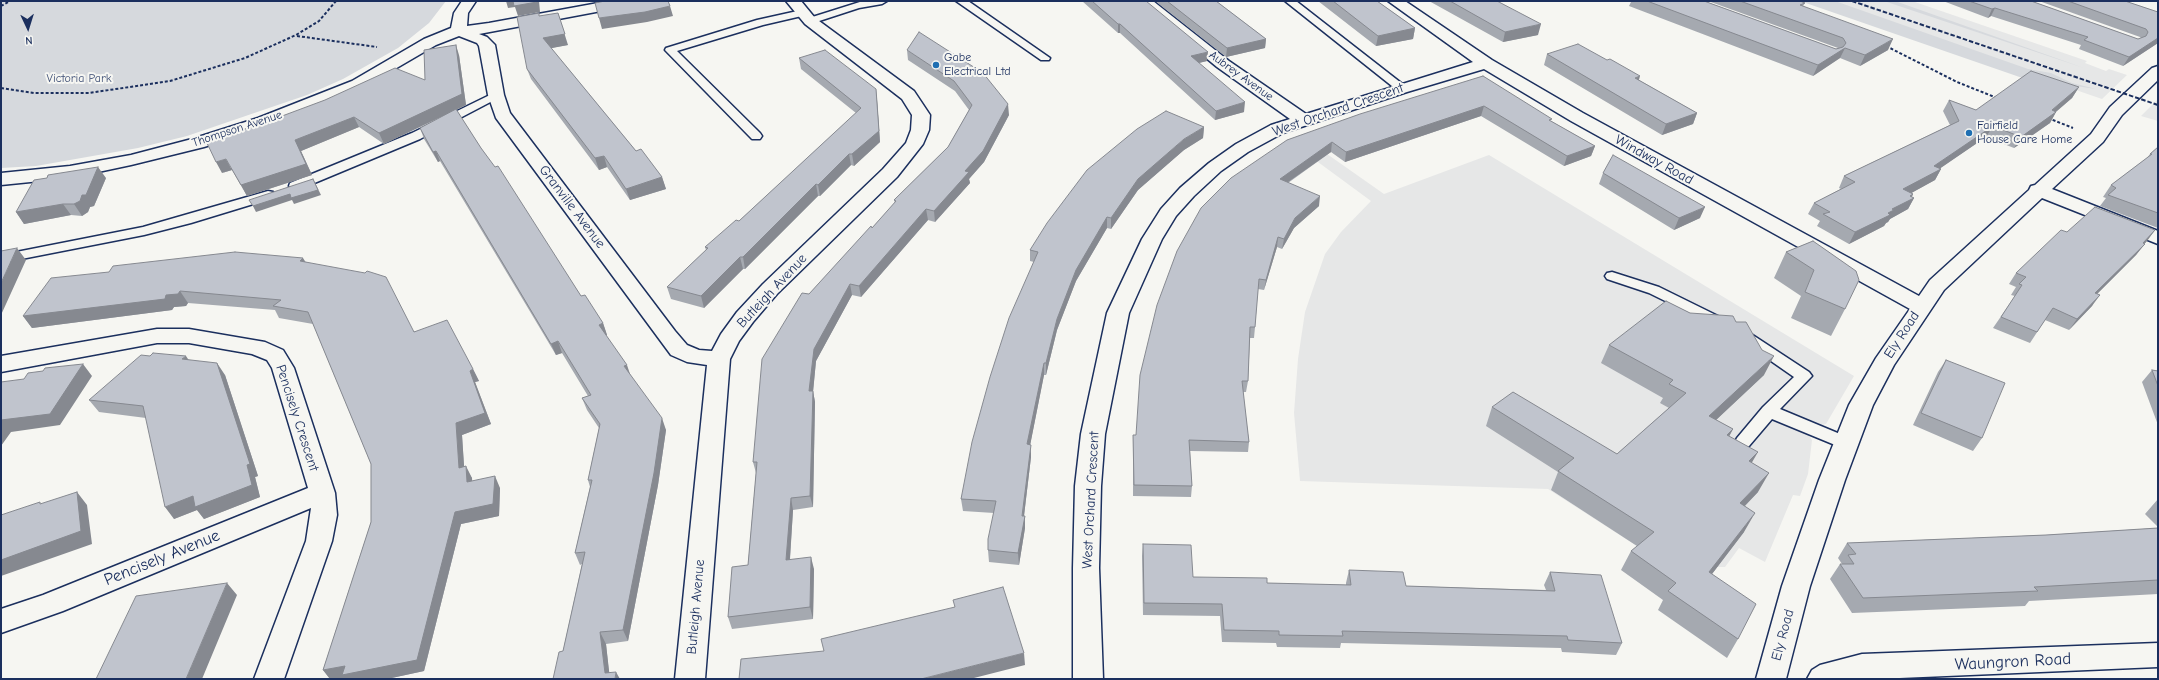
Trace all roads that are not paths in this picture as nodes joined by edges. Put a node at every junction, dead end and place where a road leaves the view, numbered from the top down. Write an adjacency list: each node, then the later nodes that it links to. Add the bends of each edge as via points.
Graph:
1 (470, 1): 9 (street, via 461,13)
2 (633, 1): 9 (street, Thompson Avenue, via 489,28)
3 (882, 1): 8 (lane)
4 (960, 1): 10 (lane)
5 (1144, 1): 15 (street, Aubrey Avenue, via 1223,64)
6 (1290, 1): 13 (lane)
7 (1395, 1): 11 (street, Windway Road)
8 (802, 12): 16 (lane, via 670,50); 24 (street, Butleigh Avenue, via 908,95 921,115 920,130 914,144 890,173 744,317)
9 (458, 31): 14 (street, Granville Avenue, via 482,40 487,46); 17 (street, Thompson Avenue, via 430,42 358,84 264,122 198,143 131,160 70,172)
10 (1045, 58)
11 (1486, 63): 13 (street, West Orchard Crescent); 23 (street, Windway Road, via 1577,117)
12 (2158, 71): 18 (street, Ely Road, via 2116,111 2097,138)
13 (1402, 88): 15 (street, West Orchard Crescent)
14 (496, 94): 21 (lane, via 416,136 316,179 144,231); 24 (street, Granville Avenue, via 502,114 679,350 695,357)
15 (1302, 120): 34 (street, West Orchard Crescent, via 1277,129 1242,148 1215,167 1187,192 1168,213 1152,239 1118,313 1093,434 1088,486)
16 (756, 136)
17 (7, 179): 19 (street)
18 (2038, 190): 20 (street); 23 (street, Ely Road, via 1937,284)
19 (1, 194)
20 (2158, 238)
21 (1, 259)
22 (1612, 276): 26 (lane, via 1654,290 1746,336 1804,376)
23 (1921, 306): 28 (street, Ely Road, via 1884,363 1861,405)
24 (719, 359): 33 (street, Butleigh Avenue)
25 (1, 364): 29 (street, Pencisely Crescent, via 157,336 189,336 257,347 275,355 283,368)
26 (1769, 411): 27 (lane); 28 (lane)
27 (1743, 442)
28 (1846, 443): 35 (street, Ely Road, via 1796,586)
29 (322, 493): 30 (street, Pencisely Avenue, via 53,603); 32 (street, Pencisely Crescent, via 324,515 319,541)
30 (1, 621)
31 (2158, 655): 36 (street, Waungron Road, via 1862,668 1830,674)
32 (269, 679)
33 (690, 679)
34 (1088, 679)
35 (1772, 679)
36 (1822, 679)

